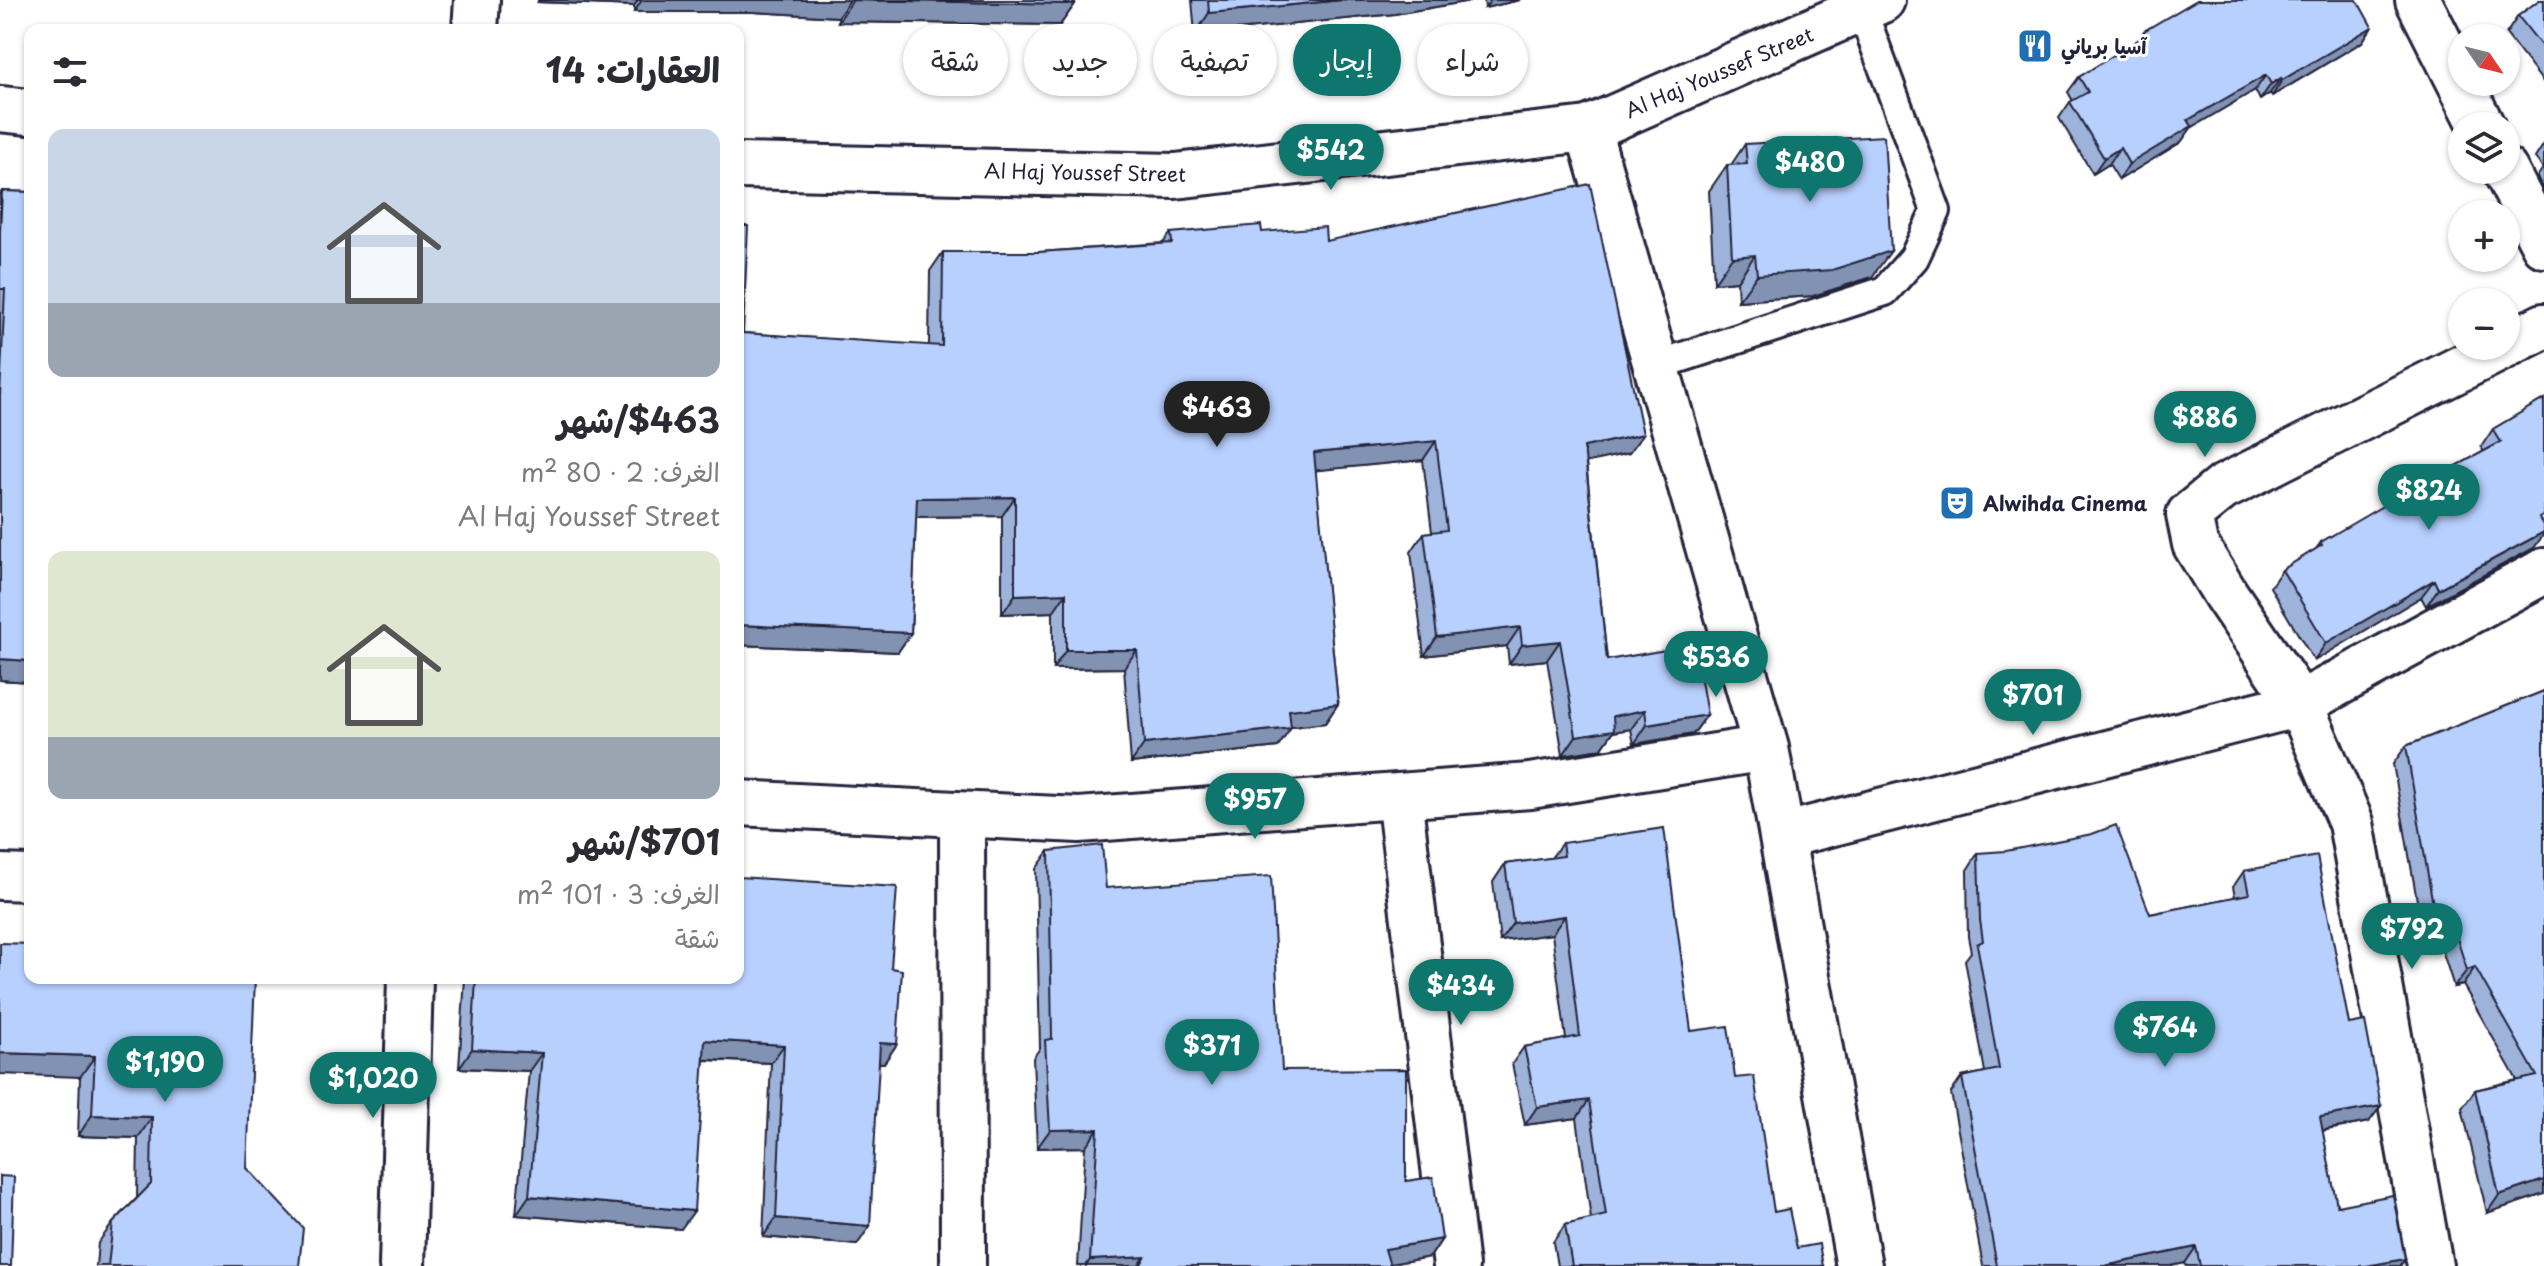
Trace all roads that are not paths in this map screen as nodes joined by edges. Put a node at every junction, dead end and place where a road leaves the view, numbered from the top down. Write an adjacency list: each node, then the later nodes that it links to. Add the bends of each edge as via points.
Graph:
1 (477, 0): 4 (street)
2 (2418, 0): 7 (street)
3 (1872, 5): 8 (street, Al Haj Youssef Street); 15 (lane, via 1936,211 1914,258 1885,291)
4 (475, 24)
5 (0, 109): 6 (street)
6 (24, 111)
7 (2475, 112)
8 (1588, 129): 9 (street, Al Haj Youssef Street, via 1175,176); 15 (street)
9 (744, 166)
10 (2512, 184): 11 (street)
11 (2544, 245)
12 (2544, 326): 13 (street)
13 (2520, 338)
14 (2477, 360): 17 (street, via 2222,488 2189,515 2195,544)
15 (1655, 366): 18 (street)
16 (2544, 571): 17 (street)
17 (2300, 704): 22 (street); 30 (street, via 2351,823)
18 (1766, 748): 19 (street, via 1530,786); 22 (street)
19 (1399, 796): 21 (street, via 1079,820); 28 (street)
20 (744, 803): 21 (street)
21 (962, 816): 27 (street)
22 (1782, 836): 29 (street)
23 (0, 877): 24 (street)
24 (24, 878)
25 (410, 984): 26 (street)
26 (402, 1266)
27 (963, 1266)
28 (1456, 1266)
29 (1859, 1266)
30 (2430, 1266)

